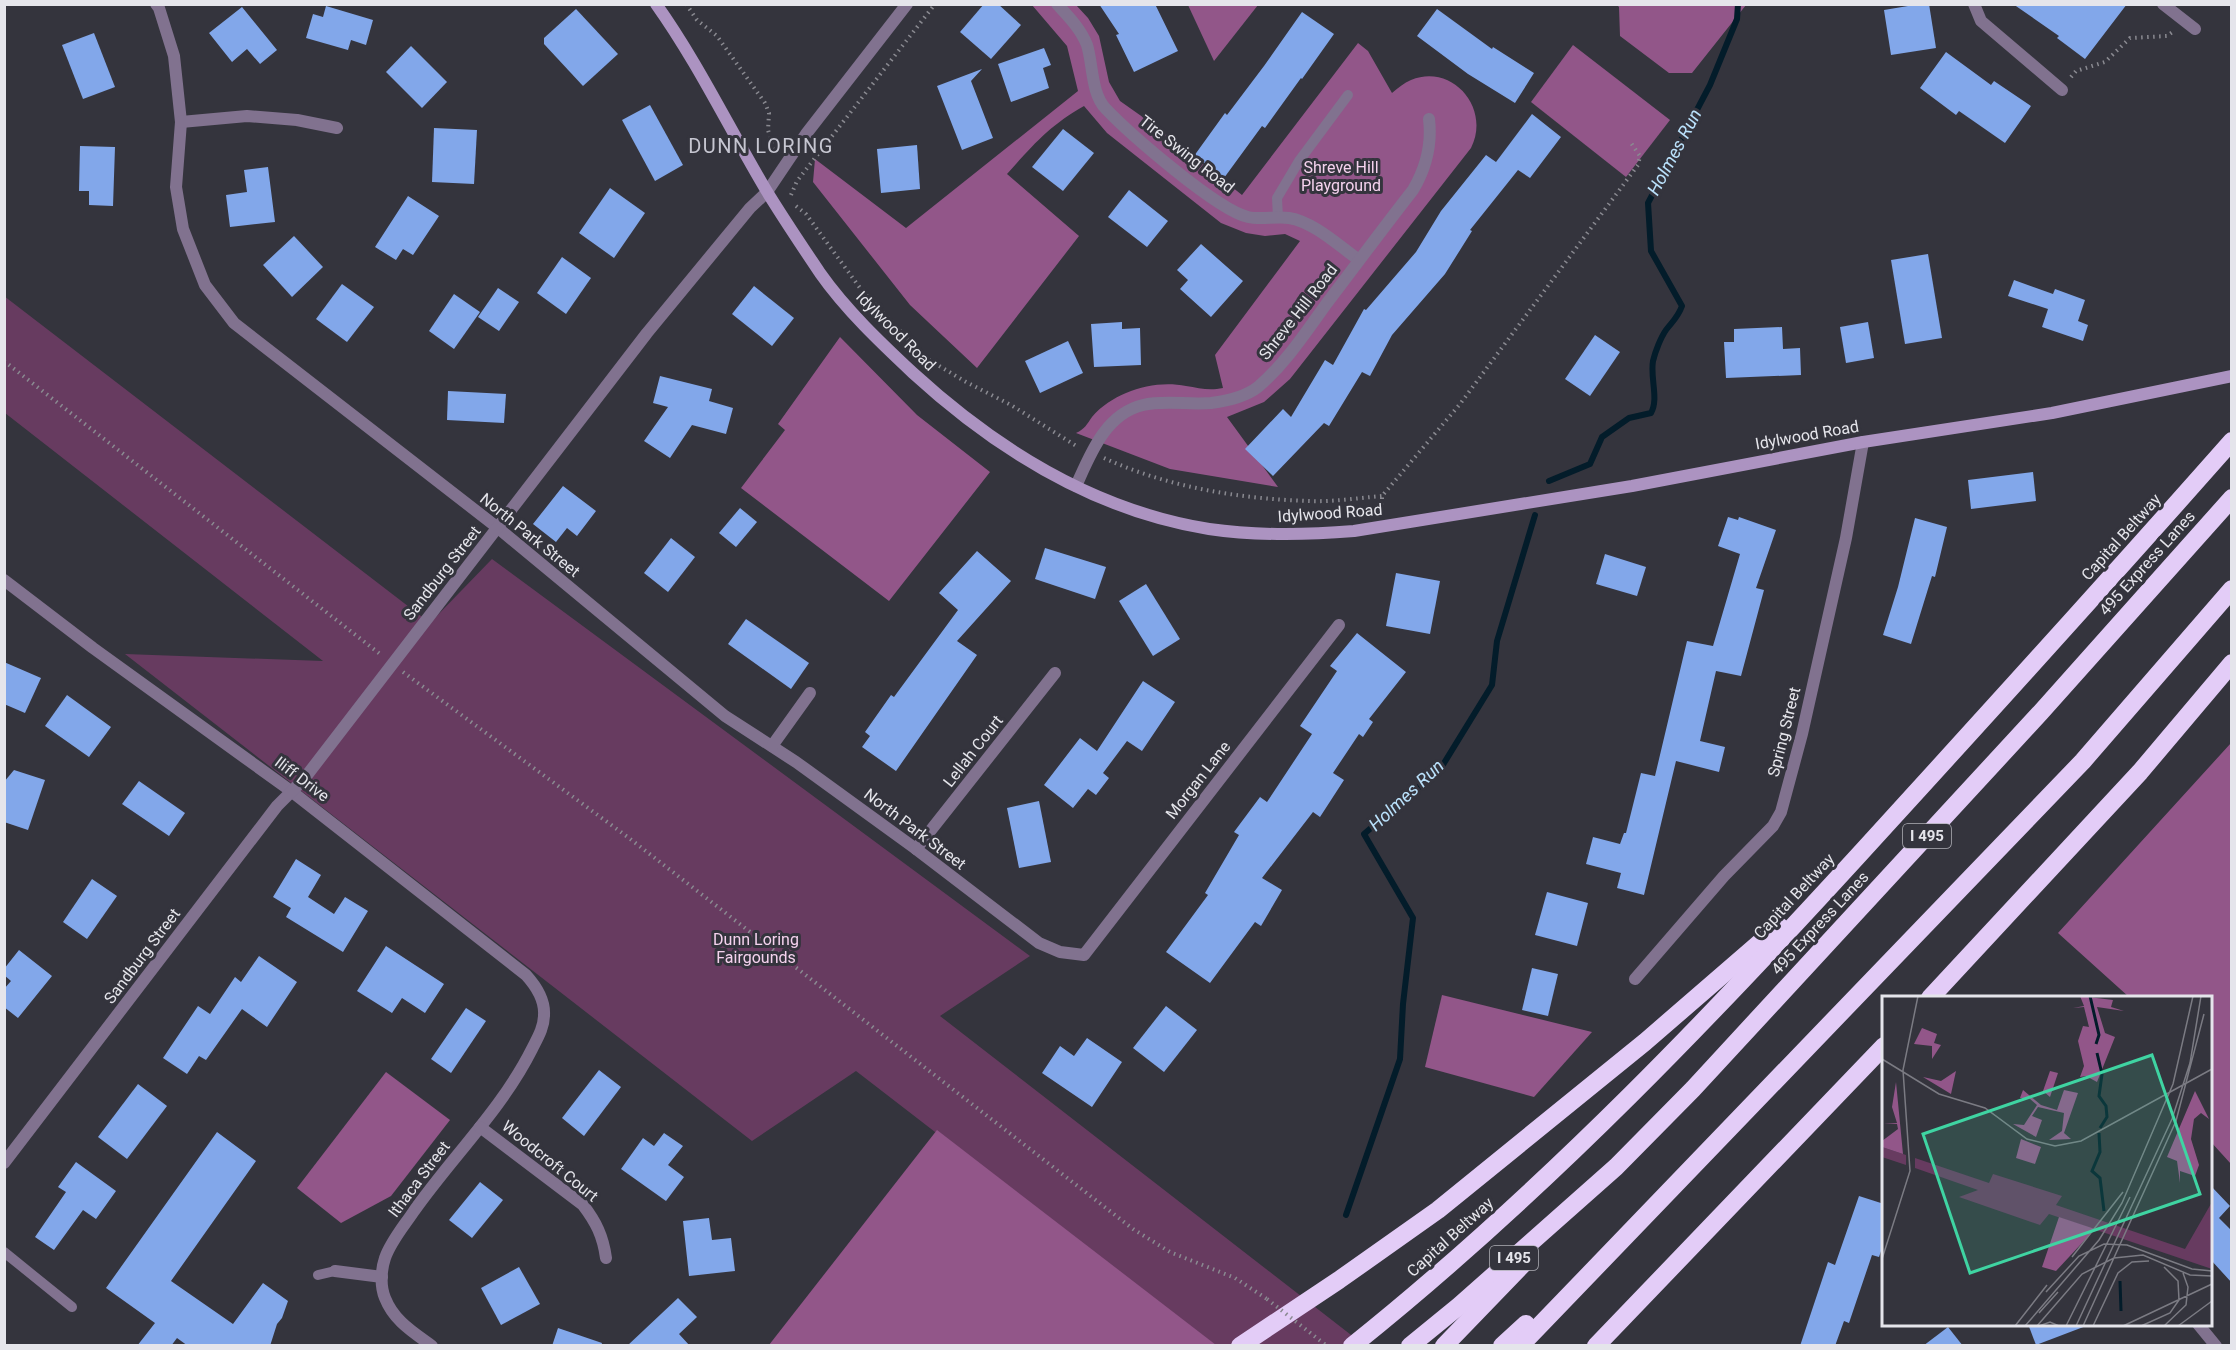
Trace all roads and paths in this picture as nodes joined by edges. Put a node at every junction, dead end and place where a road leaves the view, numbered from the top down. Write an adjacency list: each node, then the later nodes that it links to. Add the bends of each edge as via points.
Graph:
1 (156, 4): 14 (street, North Park Street, via 174,56)
2 (656, 4): 18 (main road, Idylwood Road, via 681,40)
3 (686, 4): 17 (path, via 728,49 765,103 768,130)
4 (907, 4): 17 (street, Sandburg Street)
5 (935, 4): 19 (path, via 797,181)
6 (1057, 4): 20 (street, Tire Swing Road, via 1086,42 1095,87 1104,107 1145,145 1226,207 1248,217)
7 (1974, 4): 11 (street, via 1981,21)
8 (2163, 4): 9 (street)
9 (2183, 20): 10 (street); 11 (path, via 2167,36 2130,38 2105,62 2076,71)
10 (2195, 29)
11 (2062, 90)
12 (1348, 95): 20 (lane, via 1277,198)
13 (1429, 119): 21 (street, Shreve Hill Road, via 1429,146 1420,178)
14 (181, 122): 15 (street, via 247,116); 29 (street, North Park Street, via 176,187 183,229 205,285 234,323)
15 (337, 128)
16 (1631, 143): 26 (path, via 1640,156 1638,165 1460,404 1382,496 1310,501 1224,493 1168,481)
17 (781, 171): 18 (street, Sandburg Street); 19 (path)
18 (767, 192): 27 (main road, Idylwood Road, via 821,275 892,353 977,426 1027,460); 29 (street, Sandburg Street, via 647,333)
19 (791, 195): 26 (path, via 863,292 926,358 1011,405 1067,442)
20 (1278, 217): 21 (street, Tire Swing Road, via 1292,218 1314,228)
21 (1359, 260): 26 (street, Shreve Hill Road, via 1284,361 1256,388 1230,401 1144,405 1126,411)
22 (4, 361): 34 (path)
23 (2232, 375): 25 (main road, Idylwood Road, via 2052,413)
24 (2232, 441): 40 (highway, Capital Beltway / I 495)
25 (1863, 442): 27 (main road, Idylwood Road, via 1632,486 1311,535 1260,534 1164,519 1118,505); 42 (street, Spring Street, via 1846,538 1781,812 1773,826)
26 (1091, 452): 27 (street, Shreve Hill Road)
27 (1076, 486)
28 (2232, 498): 48 (highway, 495 Express Lanes / I 495, via 1694,1089)
29 (498, 528): 34 (street, Sandburg Street); 37 (street, North Park Street, via 725,716)
30 (4, 580): 38 (street, Iliff Drive)
31 (2232, 589): 49 (highway, via 2083,761)
32 (1339, 625): 41 (street, Morgan Lane)
33 (2232, 663): 43 (highway, via 2140,771)
34 (392, 664): 38 (street, Sandburg Street); 59 (path, bridge, via 639,846 1133,1229 1170,1252 1235,1278)
35 (1055, 673): 39 (street, Lellah Court)
36 (810, 693): 37 (street)
37 (771, 746): 39 (street, North Park Street)
38 (291, 791): 44 (street, Iliff Drive, via 526,975 542,1000); 47 (street, Sandburg Street)
39 (916, 849): 41 (street, North Park Street, via 1039,943 1060,952)
40 (1855, 860): 58 (highway, via 1645,1041 1438,1210); 60 (highway, Capital Beltway / I 495, via 1748,974 1525,1197)
41 (1084, 955)
42 (1635, 979)
43 (1932, 996)
44 (541, 1031): 46 (street, Ithaca Street, via 523,1066)
45 (1882, 1048): 65 (highway)
46 (480, 1127): 51 (street, Woodcroft Court, via 583,1205 596,1221); 54 (street, Ithaca Street, via 393,1242)
47 (4, 1163)
48 (1616, 1167): 61 (highway, 495 Express Lanes / I 495); 62 (highway)
49 (1618, 1243): 63 (highway); 64 (highway)
50 (4, 1252): 55 (lane)
51 (606, 1258)
52 (335, 1270): 53 (lane); 54 (street)
53 (318, 1275)
54 (382, 1277): 57 (street, Ithaca Street, via 384,1296 393,1313)
55 (72, 1307)
56 (2200, 1326): 66 (street)
57 (432, 1346)
58 (1240, 1346)
59 (1327, 1346)
60 (1352, 1346)
61 (1410, 1346)
62 (1444, 1346)
63 (1502, 1346)
64 (1520, 1346)
65 (1596, 1346)
66 (2216, 1346)

